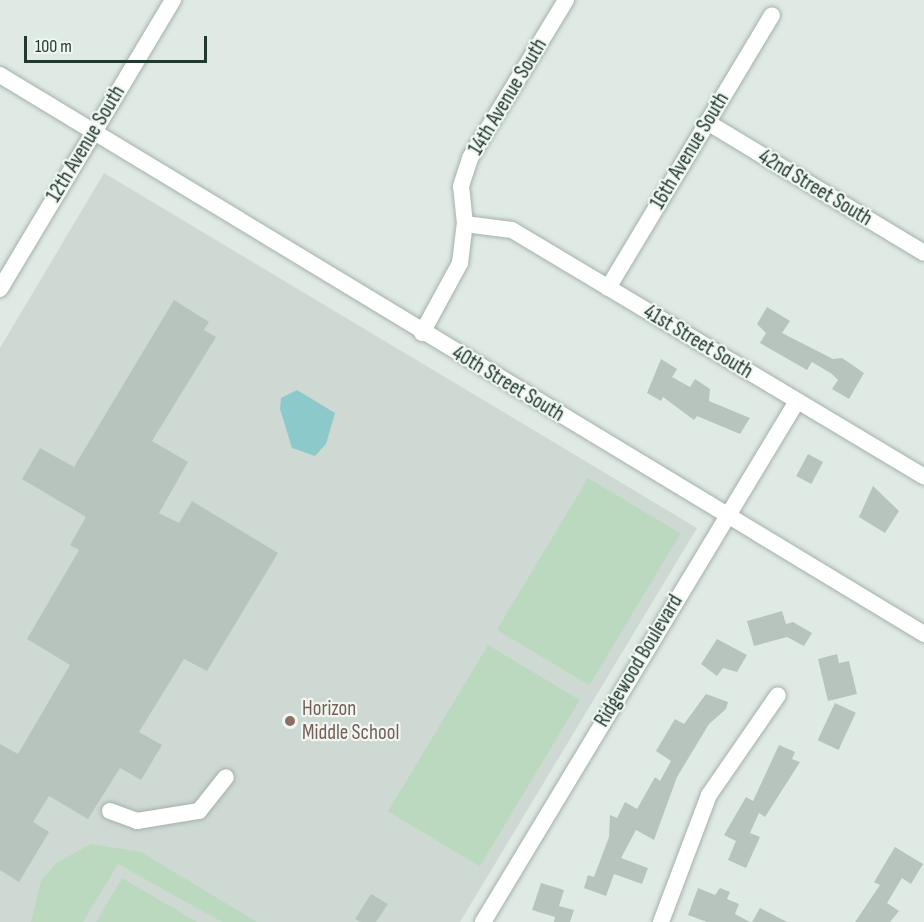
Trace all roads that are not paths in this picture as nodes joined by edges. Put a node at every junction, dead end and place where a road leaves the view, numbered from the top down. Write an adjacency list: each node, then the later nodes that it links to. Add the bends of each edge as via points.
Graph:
1 (173, 0): 6 (street, 12th Avenue South)
2 (566, 0): 7 (street, 14th Avenue South, via 470,158 461,186)
3 (772, 15): 5 (street, 16th Avenue South)
4 (0, 75): 6 (street, 40th Street South)
5 (706, 122): 8 (street, 42nd Street South); 9 (street, 16th Avenue South)
6 (93, 132): 10 (street, 12th Avenue South); 11 (street, 40th Street South)
7 (465, 224): 9 (street, 41st Street South, via 512,230); 11 (street, 14th Avenue South, via 460,263)
8 (924, 253)
9 (608, 288): 12 (street, 41st Street South)
10 (0, 289)
11 (422, 333): 14 (street, 40th Street South)
12 (797, 401): 13 (street, 41st Street South); 14 (street, Ridgewood Boulevard)
13 (924, 477)
14 (727, 514): 15 (street, 40th Street South); 19 (street, Ridgewood Boulevard)
15 (924, 634)
16 (778, 695): 20 (street, via 709,795)
17 (226, 777): 18 (street, via 199,811 137,821)
18 (110, 811)
19 (483, 922)
20 (661, 922)

